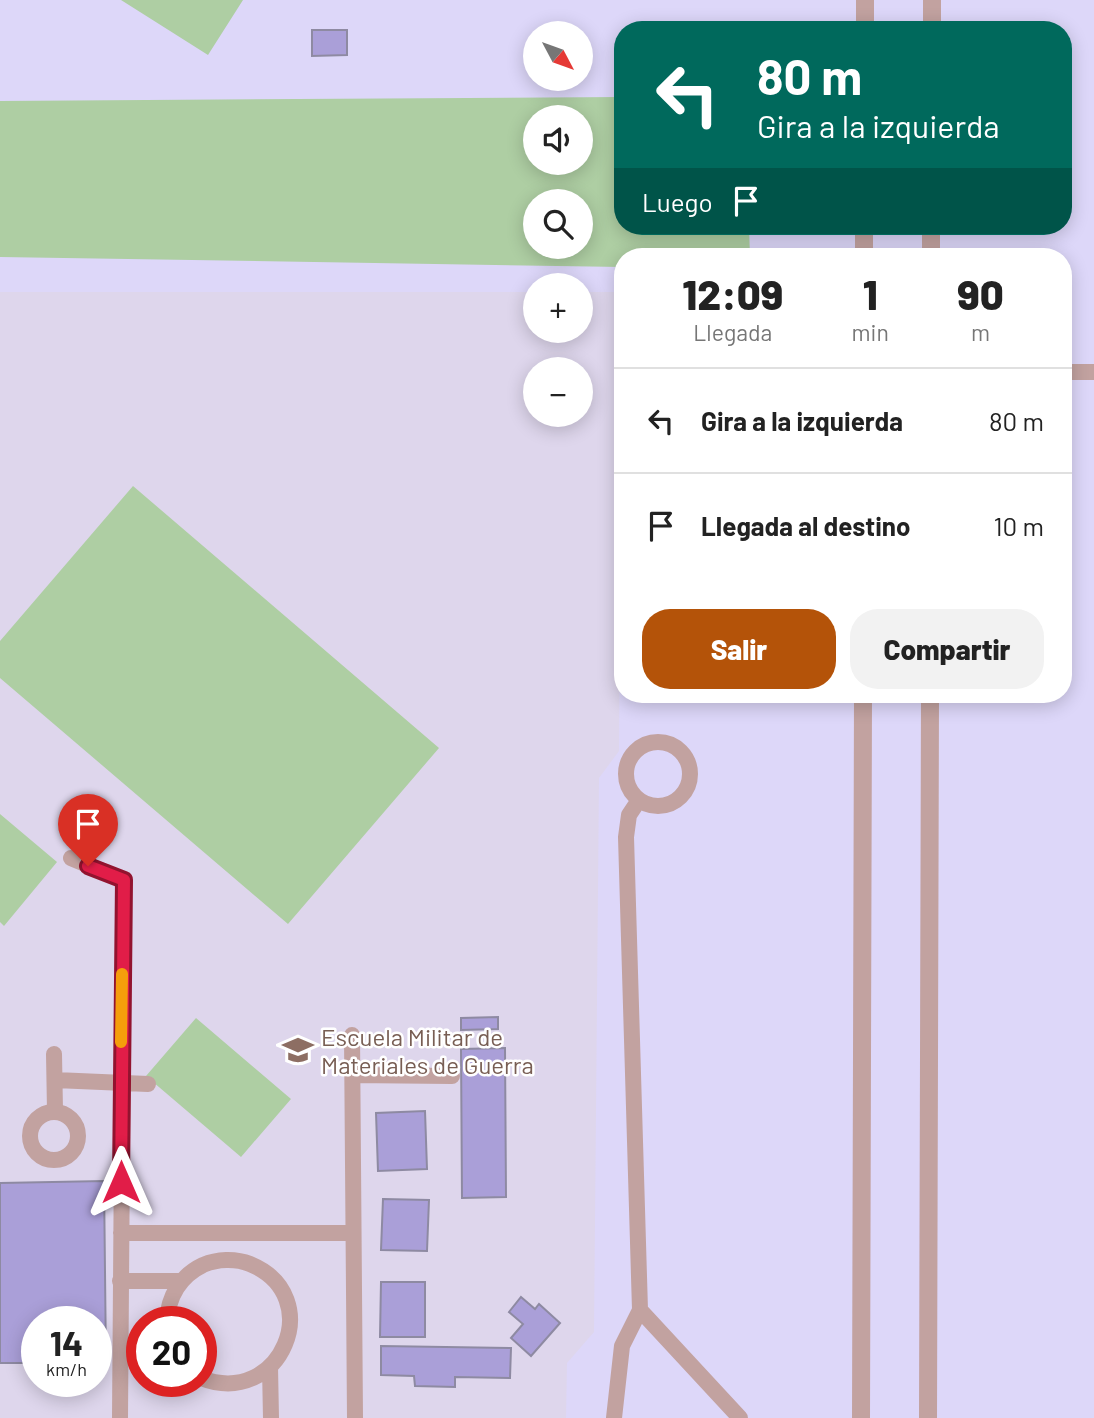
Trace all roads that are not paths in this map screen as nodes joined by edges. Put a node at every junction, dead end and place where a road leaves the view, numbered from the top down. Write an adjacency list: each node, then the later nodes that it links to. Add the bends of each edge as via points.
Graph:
1 (865, 0): 3 (street)
2 (932, 0): 4 (street)
3 (865, 21)
4 (932, 21)
5 (1072, 372): 6 (lane)
6 (1094, 372)
7 (863, 703): 32 (street)
8 (930, 703): 33 (street)
9 (639, 800): 9 (lane, via 660,807 687,790 688,761 674,746 644,745 629,760 627,782); 24 (lane, via 629,815 626,836)
10 (71, 858): 16 (lane, via 124,880)
11 (352, 1035): 13 (lane)
12 (54, 1054): 15 (lane)
13 (352, 1075): 14 (lane); 20 (lane)
14 (452, 1076)
15 (55, 1080): 16 (lane); 18 (lane)
16 (121, 1082): 17 (lane); 19 (lane)
17 (148, 1084)
18 (55, 1111)
19 (121, 1233): 20 (lane); 21 (lane)
20 (354, 1233): 29 (lane)
21 (120, 1281): 22 (lane); 27 (lane)
22 (182, 1281): 23 (lane); 25 (lane, via 204,1265 223,1260 243,1261 276,1282 291,1318 289,1337)
23 (169, 1306)
24 (640, 1310): 30 (lane, via 622,1346); 31 (lane)
25 (271, 1367): 26 (lane, via 251,1380); 28 (lane)
26 (217, 1381)
27 (120, 1418)
28 (271, 1418)
29 (355, 1418)
30 (614, 1418)
31 (740, 1418)
32 (861, 1418)
33 (928, 1418)

